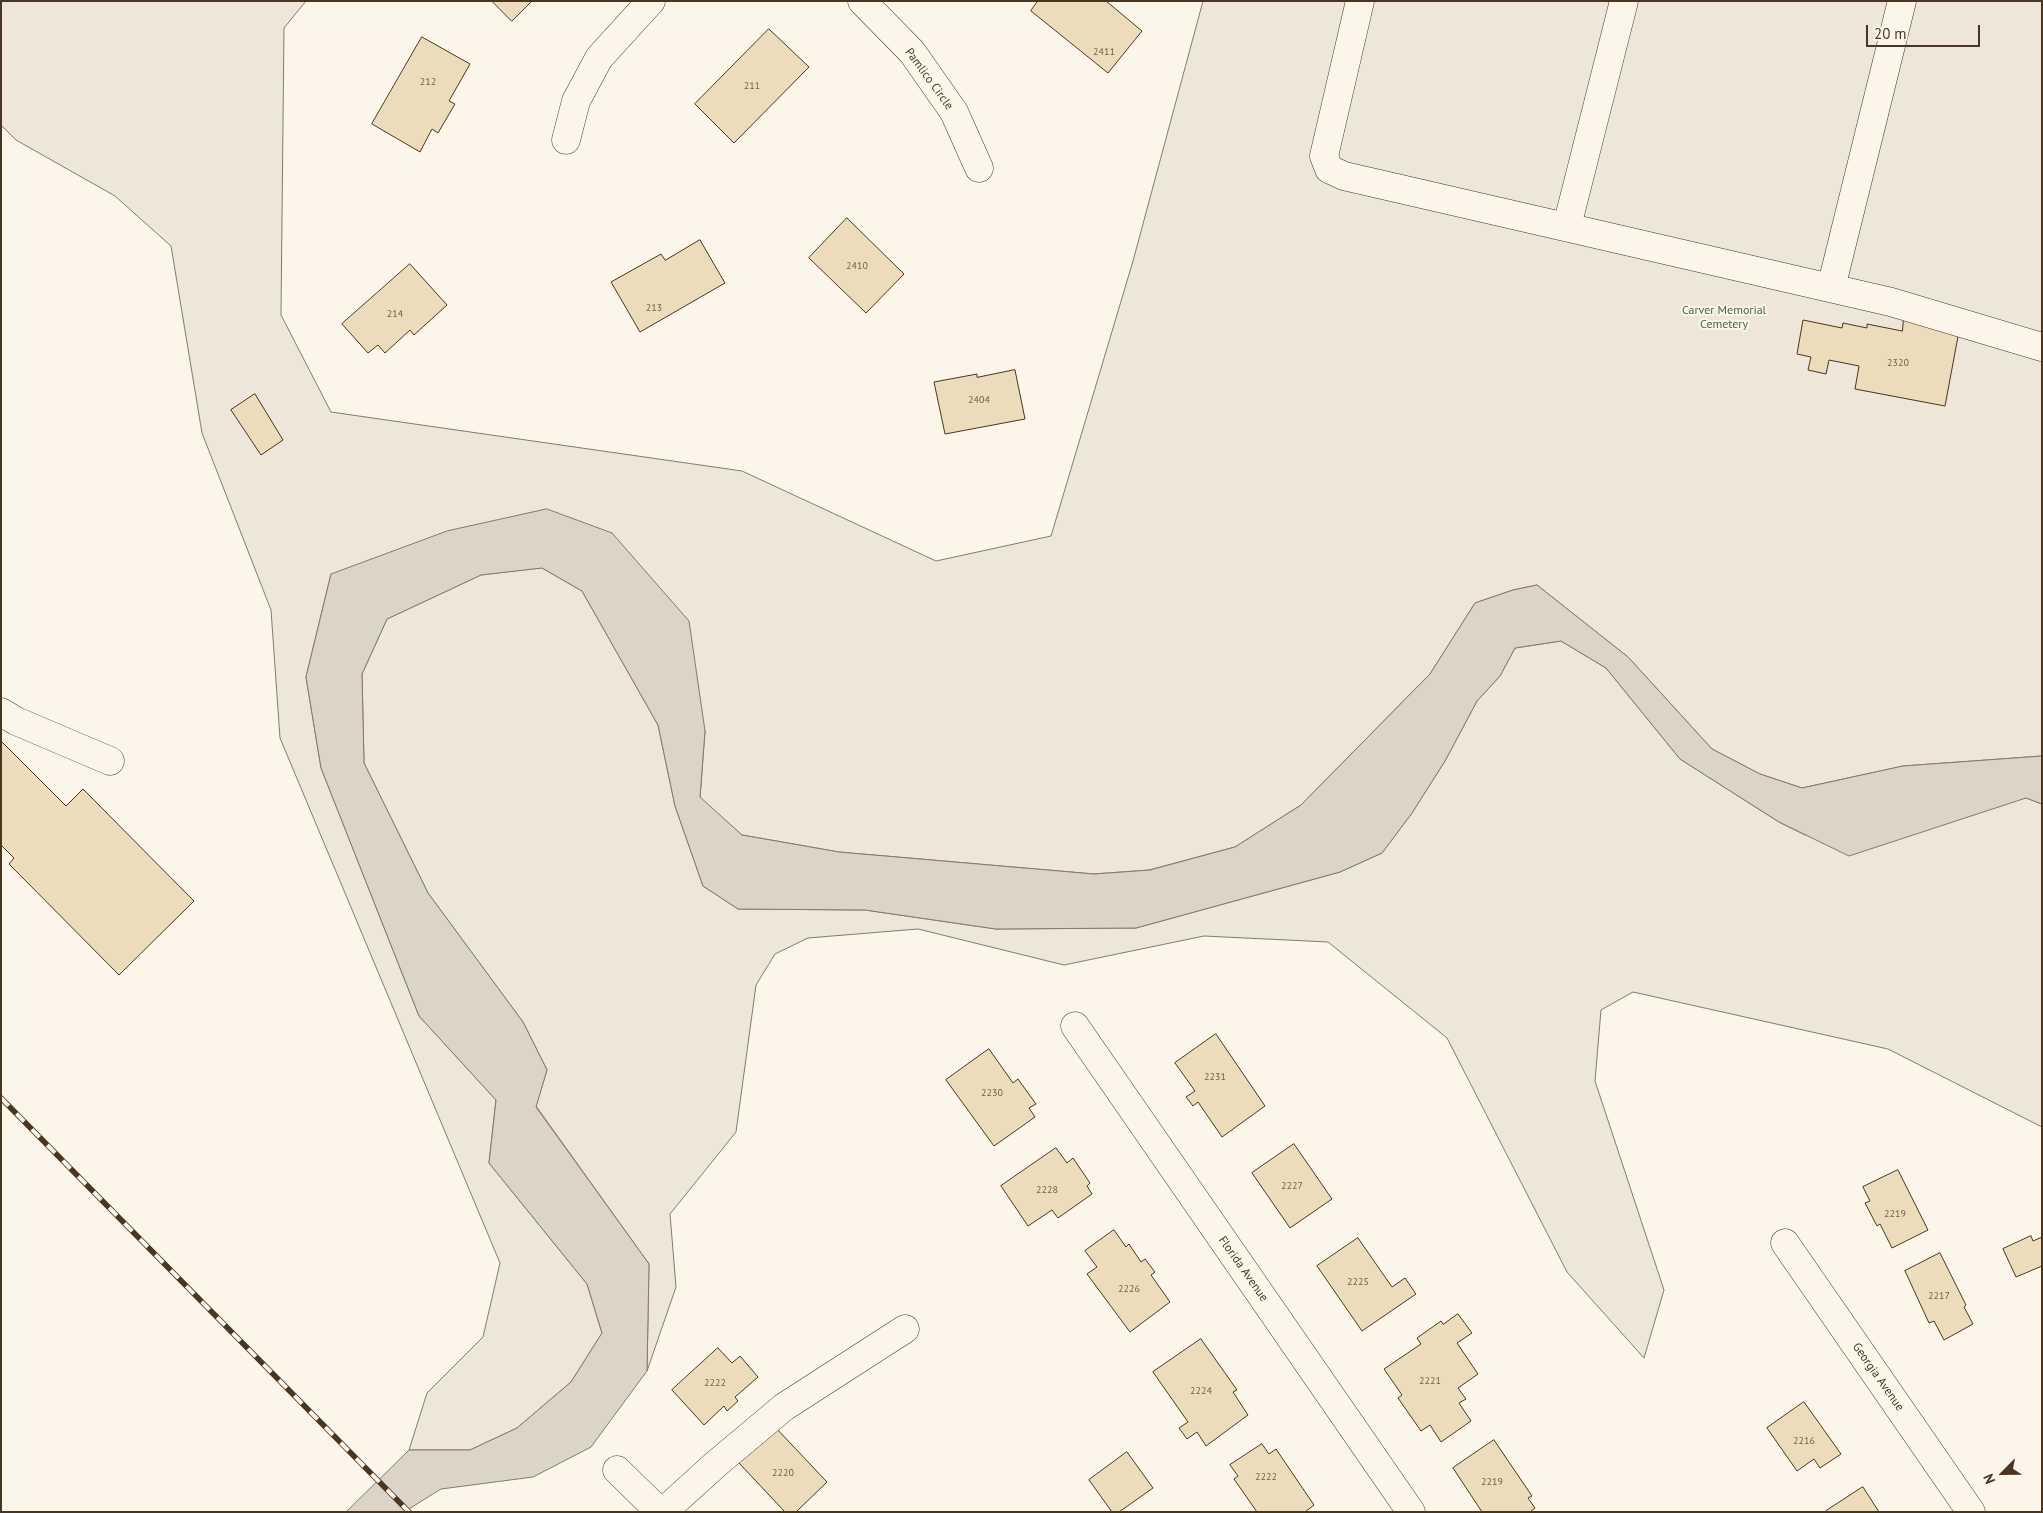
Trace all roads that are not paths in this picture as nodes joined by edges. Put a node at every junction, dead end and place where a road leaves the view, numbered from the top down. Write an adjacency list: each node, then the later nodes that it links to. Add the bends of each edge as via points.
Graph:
1 (651, 1): 6 (street, via 599,58 576,101)
2 (862, 1): 7 (street, Pamlico Circle, via 912,52 954,112)
3 (1360, 1): 8 (street, via 1324,156 1329,169 1344,176)
4 (1624, 1): 8 (street)
5 (1902, 1): 9 (street)
6 (566, 140)
7 (979, 168)
8 (1567, 226): 9 (street)
9 (1831, 288): 10 (street, via 1891,302)
10 (2042, 347)
11 (1, 712): 12 (street)
12 (110, 762)
13 (1075, 1026): 18 (street, Florida Avenue)
14 (1785, 1243): 19 (street, Georgia Avenue)
15 (905, 1329): 17 (street, via 784,1407)
16 (617, 1470): 17 (street)
17 (661, 1512)
18 (1411, 1512)
19 (1972, 1512)

